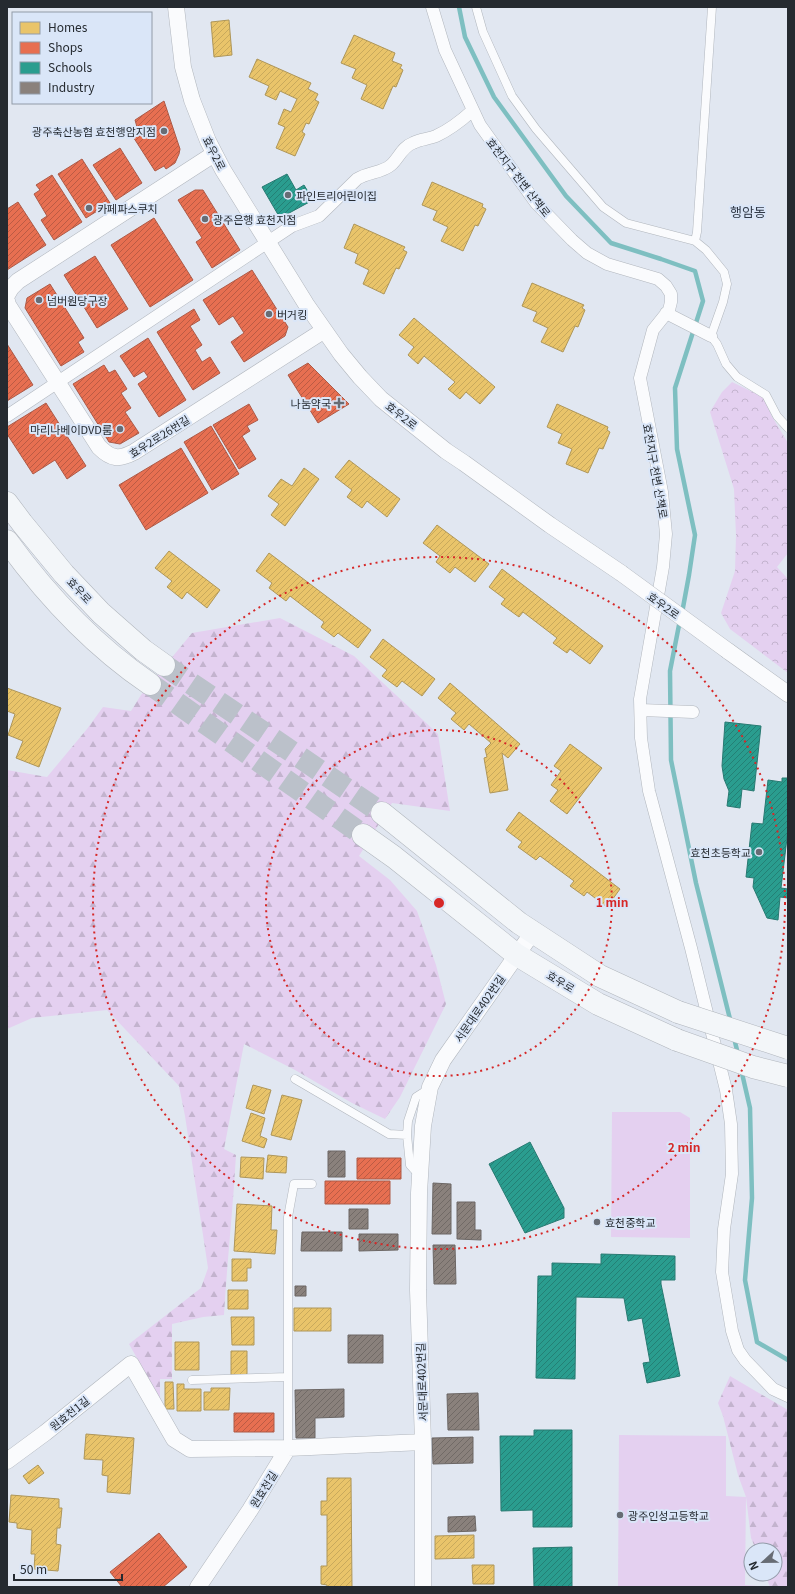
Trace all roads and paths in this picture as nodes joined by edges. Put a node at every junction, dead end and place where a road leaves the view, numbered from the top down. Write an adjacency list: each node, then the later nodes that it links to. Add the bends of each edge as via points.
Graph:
1 (176, 7): 6 (street, 효우2로, via 183,67 200,123)
2 (432, 7): 5 (street, 효천지구 천변 산책로, via 445,50)
3 (476, 7): 7 (lane, via 483,32 512,96 536,129 603,207 626,223)
4 (712, 7): 7 (lane)
5 (472, 111): 8 (street, via 437,135 413,142 391,166 362,176 318,216 292,226); 11 (street, 효천지구 천변 산책로, via 536,203 572,240 587,253 607,264 650,276 666,286 672,302)
6 (214, 154): 8 (street, 효우2로); 9 (street, via 18,281)
7 (695, 241): 13 (lane, via 720,266 726,278 723,302)
8 (269, 242): 12 (street, 효우2로); 14 (street)
9 (7, 295)
10 (7, 301): 14 (street, 효우2로26번길)
11 (666, 313): 13 (street); 22 (street, 효천지구 천변 산책로, via 653,330 640,378 662,492 666,534 663,567 640,699)
12 (323, 331): 14 (street, 효우2로26번길, via 125,457 114,457 99,447); 21 (street, 효우2로, bridge, via 381,399 446,451)
13 (707, 334): 16 (lane, via 717,344 726,364 737,377 766,395 777,416)
14 (57, 383): 15 (street)
15 (7, 416)
16 (788, 428)
17 (7, 504): 19 (main road, 효우로, via 64,574 101,613)
18 (7, 541): 20 (main road, via 25,565 76,621 112,657)
19 (164, 665)
20 (150, 684)
21 (788, 694)
22 (646, 710): 23 (street); 37 (street, 효천지구 천변 산책로, via 641,738 649,792 726,1090 731,1124 732,1174 724,1228 722,1272 728,1310 738,1350 773,1389)
23 (689, 712)
24 (382, 813): 26 (main road)
25 (362, 835): 27 (main road, 효우로, via 394,857)
26 (533, 932): 27 (street, 서문대로402번길); 28 (main road, bridge, via 600,976 678,1012)
27 (517, 955): 29 (main road, 효우로, bridge, via 598,1004 677,1040 753,1067); 31 (street, 서문대로402번길, via 443,1060)
28 (788, 1048)
29 (788, 1076)
30 (295, 1079): 32 (lane, via 389,1134)
31 (430, 1087): 32 (lane, 서문대로402번길, via 416,1097 408,1121); 33 (street, 서문대로402번길)
32 (407, 1135): 33 (lane, 서문대로402번길, via 410,1165)
33 (420, 1176): 38 (street, 서문대로402번길, via 418,1290)
34 (312, 1184): 35 (lane, via 294,1184 288,1217)
35 (288, 1377): 36 (lane); 39 (lane)
36 (192, 1380)
37 (788, 1396)
38 (423, 1442): 39 (street); 42 (street, 서문대로402번길)
39 (288, 1448): 40 (street, 원효천1길, via 190,1449 174,1439 131,1364); 41 (street, 원효천길)
40 (7, 1461)
41 (198, 1587)
42 (423, 1587)

